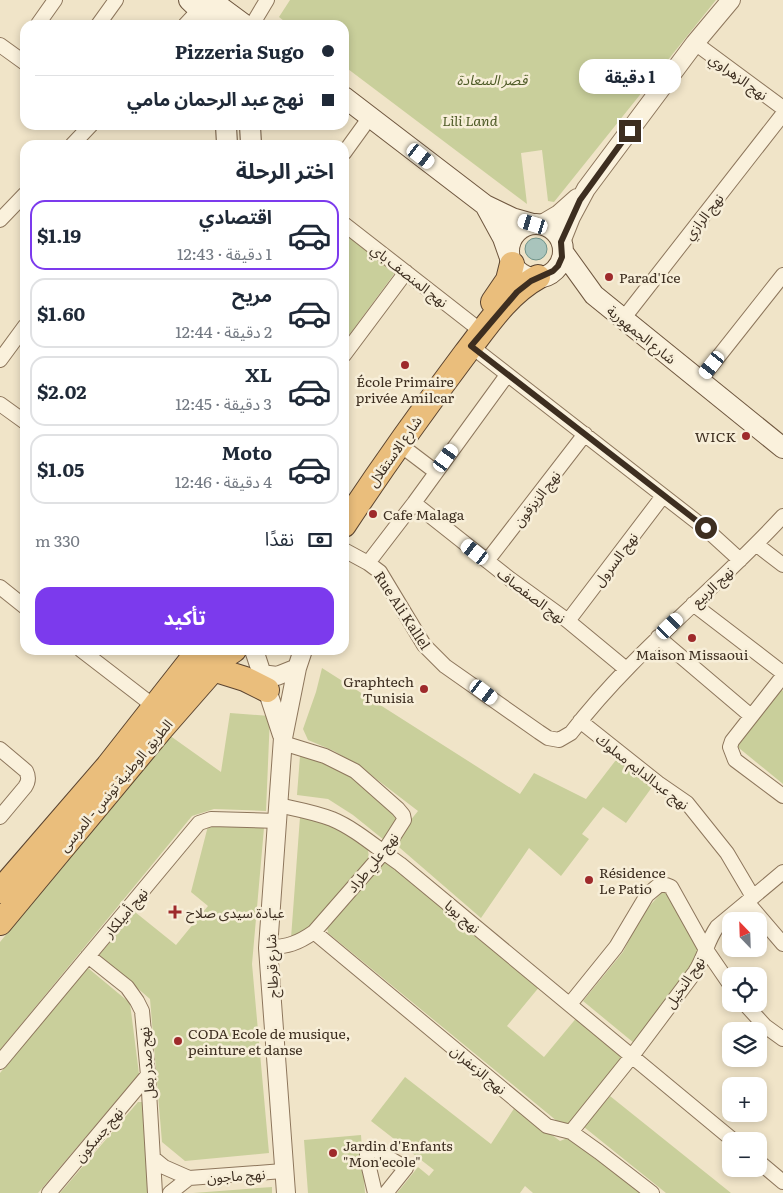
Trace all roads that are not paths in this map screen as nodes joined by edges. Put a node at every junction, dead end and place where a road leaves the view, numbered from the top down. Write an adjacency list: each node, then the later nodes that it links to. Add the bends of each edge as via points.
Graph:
1 (56, 0): 6 (street)
2 (116, 0): 7 (street)
3 (267, 0): 11 (street)
4 (731, 0): 12 (street)
5 (207, 9): 8 (street); 9 (main road); 10 (main road)
6 (41, 20)
7 (102, 20)
8 (192, 20)
9 (224, 20)
10 (233, 20)
11 (255, 20)
12 (695, 43): 16 (street, نهج الزهراوي); 22 (street)
13 (0, 45): 14 (street)
14 (20, 59)
15 (349, 101): 18 (main road)
16 (783, 108)
17 (783, 114): 34 (street, نهج الرازي)
18 (370, 117): 21 (street); 24 (main road)
19 (86, 130): 20 (street)
20 (77, 140)
21 (349, 146)
22 (586, 190): 26 (street, via 559,214); 28 (street)
23 (20, 199): 25 (street)
24 (485, 206): 26 (main road, via 512,218); 29 (main road)
25 (0, 220)
26 (538, 224): 28 (main road, via 554,231); 29 (main road, via 523,227 515,233 511,241)
27 (349, 228): 30 (street, نهج المنصف باي)
28 (562, 247): 32 (main road, via 558,266); 33 (main road, شارع الجمهورية)
29 (511, 259): 32 (main road, via 523,274); 36 (highway, شارع الاستقلال, via 508,280)
30 (406, 272): 36 (street, نهج المنصف باي); 37 (street)
31 (783, 275): 40 (street)
32 (541, 277): 33 (main road, شارع الجمهورية, via 566,282); 36 (highway, شارع الاستقلال, via 526,284 510,298)
33 (594, 295): 34 (main road, شارع الجمهورية)
34 (623, 319): 40 (main road, شارع الجمهورية)
35 (20, 333): 38 (street)
36 (474, 336): 39 (street, نهج المنصف باي); 44 (highway, شارع الاستقلال); 49 (highway, شارع الاستقلال, via 365,474)
37 (349, 347)
38 (0, 360)
39 (507, 374): 43 (street, نهج المنصف باي); 46 (street)
40 (700, 380): 45 (main road, شارع الجمهورية)
41 (0, 404): 42 (street)
42 (20, 418)
43 (585, 434): 47 (street, نهج المنصف باي); 55 (street, نهج الزيزفون)
44 (399, 444): 46 (street); 50 (highway, شارع الاستقلال)
45 (783, 448)
46 (436, 472): 48 (street)
47 (663, 496): 54 (street, نهج المنصف باي, via 706,528); 61 (street, نهج السرول)
48 (414, 503): 55 (street, نهج الصفصاف); 56 (street)
49 (349, 508)
50 (349, 512)
51 (783, 516): 52 (street, نهج الربيع)
52 (757, 545): 54 (street, نهج الربيع); 57 (street)
53 (349, 553): 56 (street, Rue Ali Kallel)
54 (740, 560): 60 (street, نهج الربيع)
55 (487, 561): 61 (street, نهج الصفصاف)
56 (368, 563): 74 (street, Rue Ali Kallel, via 380,572 424,645 445,666 548,738 565,738)
57 (783, 565)
58 (0, 587): 59 (street)
59 (20, 603)
60 (693, 604): 62 (street, نهج الربيع); 70 (street)
61 (568, 621): 69 (street, نهج الصفصاف)
62 (658, 637): 69 (street, نهج الربيع); 73 (street)
63 (87, 655): 72 (street)
64 (195, 655): 72 (highway, الطريق الوطنية تونس - المرسى)
65 (256, 655): 71 (street)
66 (301, 655): 68 (street, شارع قرطاج)
67 (225, 656): 71 (highway, via 238,676); 84 (highway, الطريق الوطنية تونس - المرسى)
68 (297, 668): 71 (street); 75 (street, شارع قرطاج)
69 (626, 669): 74 (street, نهج الربيع)
70 (782, 680): 73 (street)
71 (264, 682): 75 (street)
72 (155, 707): 82 (highway, الطريق الوطنية تونس - المرسى)
73 (751, 716): 77 (street, via 730,747 736,760)
74 (580, 721): 83 (street, نهج عبدالدايم مملوك, via 687,803 727,853)
75 (283, 741): 78 (street, شارع قرطاج); 80 (street, نهج علي طراد, via 356,771 398,809 404,820)
76 (0, 749): 79 (street, via 29,776 25,787)
77 (783, 796)
78 (278, 813): 80 (street, نهج يوبا, via 304,810 333,819); 87 (street, شارع قرطاج); 89 (street, نهج أميلكار, via 211,819 199,824)
79 (0, 817)
80 (383, 853): 85 (street, نهج علي طراد); 91 (street, نهج يوبا)
81 (783, 872): 83 (street, نهج النخيل)
82 (0, 892)
83 (750, 900): 86 (street, نهج عبدالدايم مملوك); 88 (street, نهج النخيل, via 717,927)
84 (0, 923)
85 (314, 932): 87 (street, نهج علي طراد, via 289,946); 97 (street, نهج الزعفران, via 547,1126)
86 (783, 944)
87 (268, 948): 101 (street, شارع قرطاج)
88 (705, 948): 90 (street); 91 (street, via 671,887 659,885 648,895 616,947); 94 (street, نهج النخيل, via 702,962)
89 (88, 956): 95 (street, نهج أميلكار); 96 (street, نهج صدر بعل, via 127,987 137,1001 142,1011)
90 (722, 973)
91 (570, 1004): 94 (street, نهج يوبا)
92 (752, 1012): 93 (street)
93 (783, 1039)
94 (632, 1056): 97 (street); 98 (street, نهج يوبا)
95 (0, 1062)
96 (148, 1075): 99 (street, نهج صدر بعل); 104 (street, نهج جسكون)
97 (570, 1132): 110 (street, نهج الزعفران)
98 (723, 1132)
99 (153, 1158): 102 (street, نهج ماجون, via 164,1167); 105 (street, نهج صدر بعل)
100 (767, 1169): 103 (street)
101 (284, 1171): 102 (street, نهج ماجون); 107 (street, شارع قرطاج)
102 (189, 1178): 106 (street, نهج ماجون)
103 (783, 1182)
104 (49, 1193)
105 (155, 1193)
106 (170, 1193)
107 (286, 1193)
108 (375, 1193): 109 (street, via 367,1159 371,1149 406,1168)
109 (386, 1193)
110 (652, 1193)

